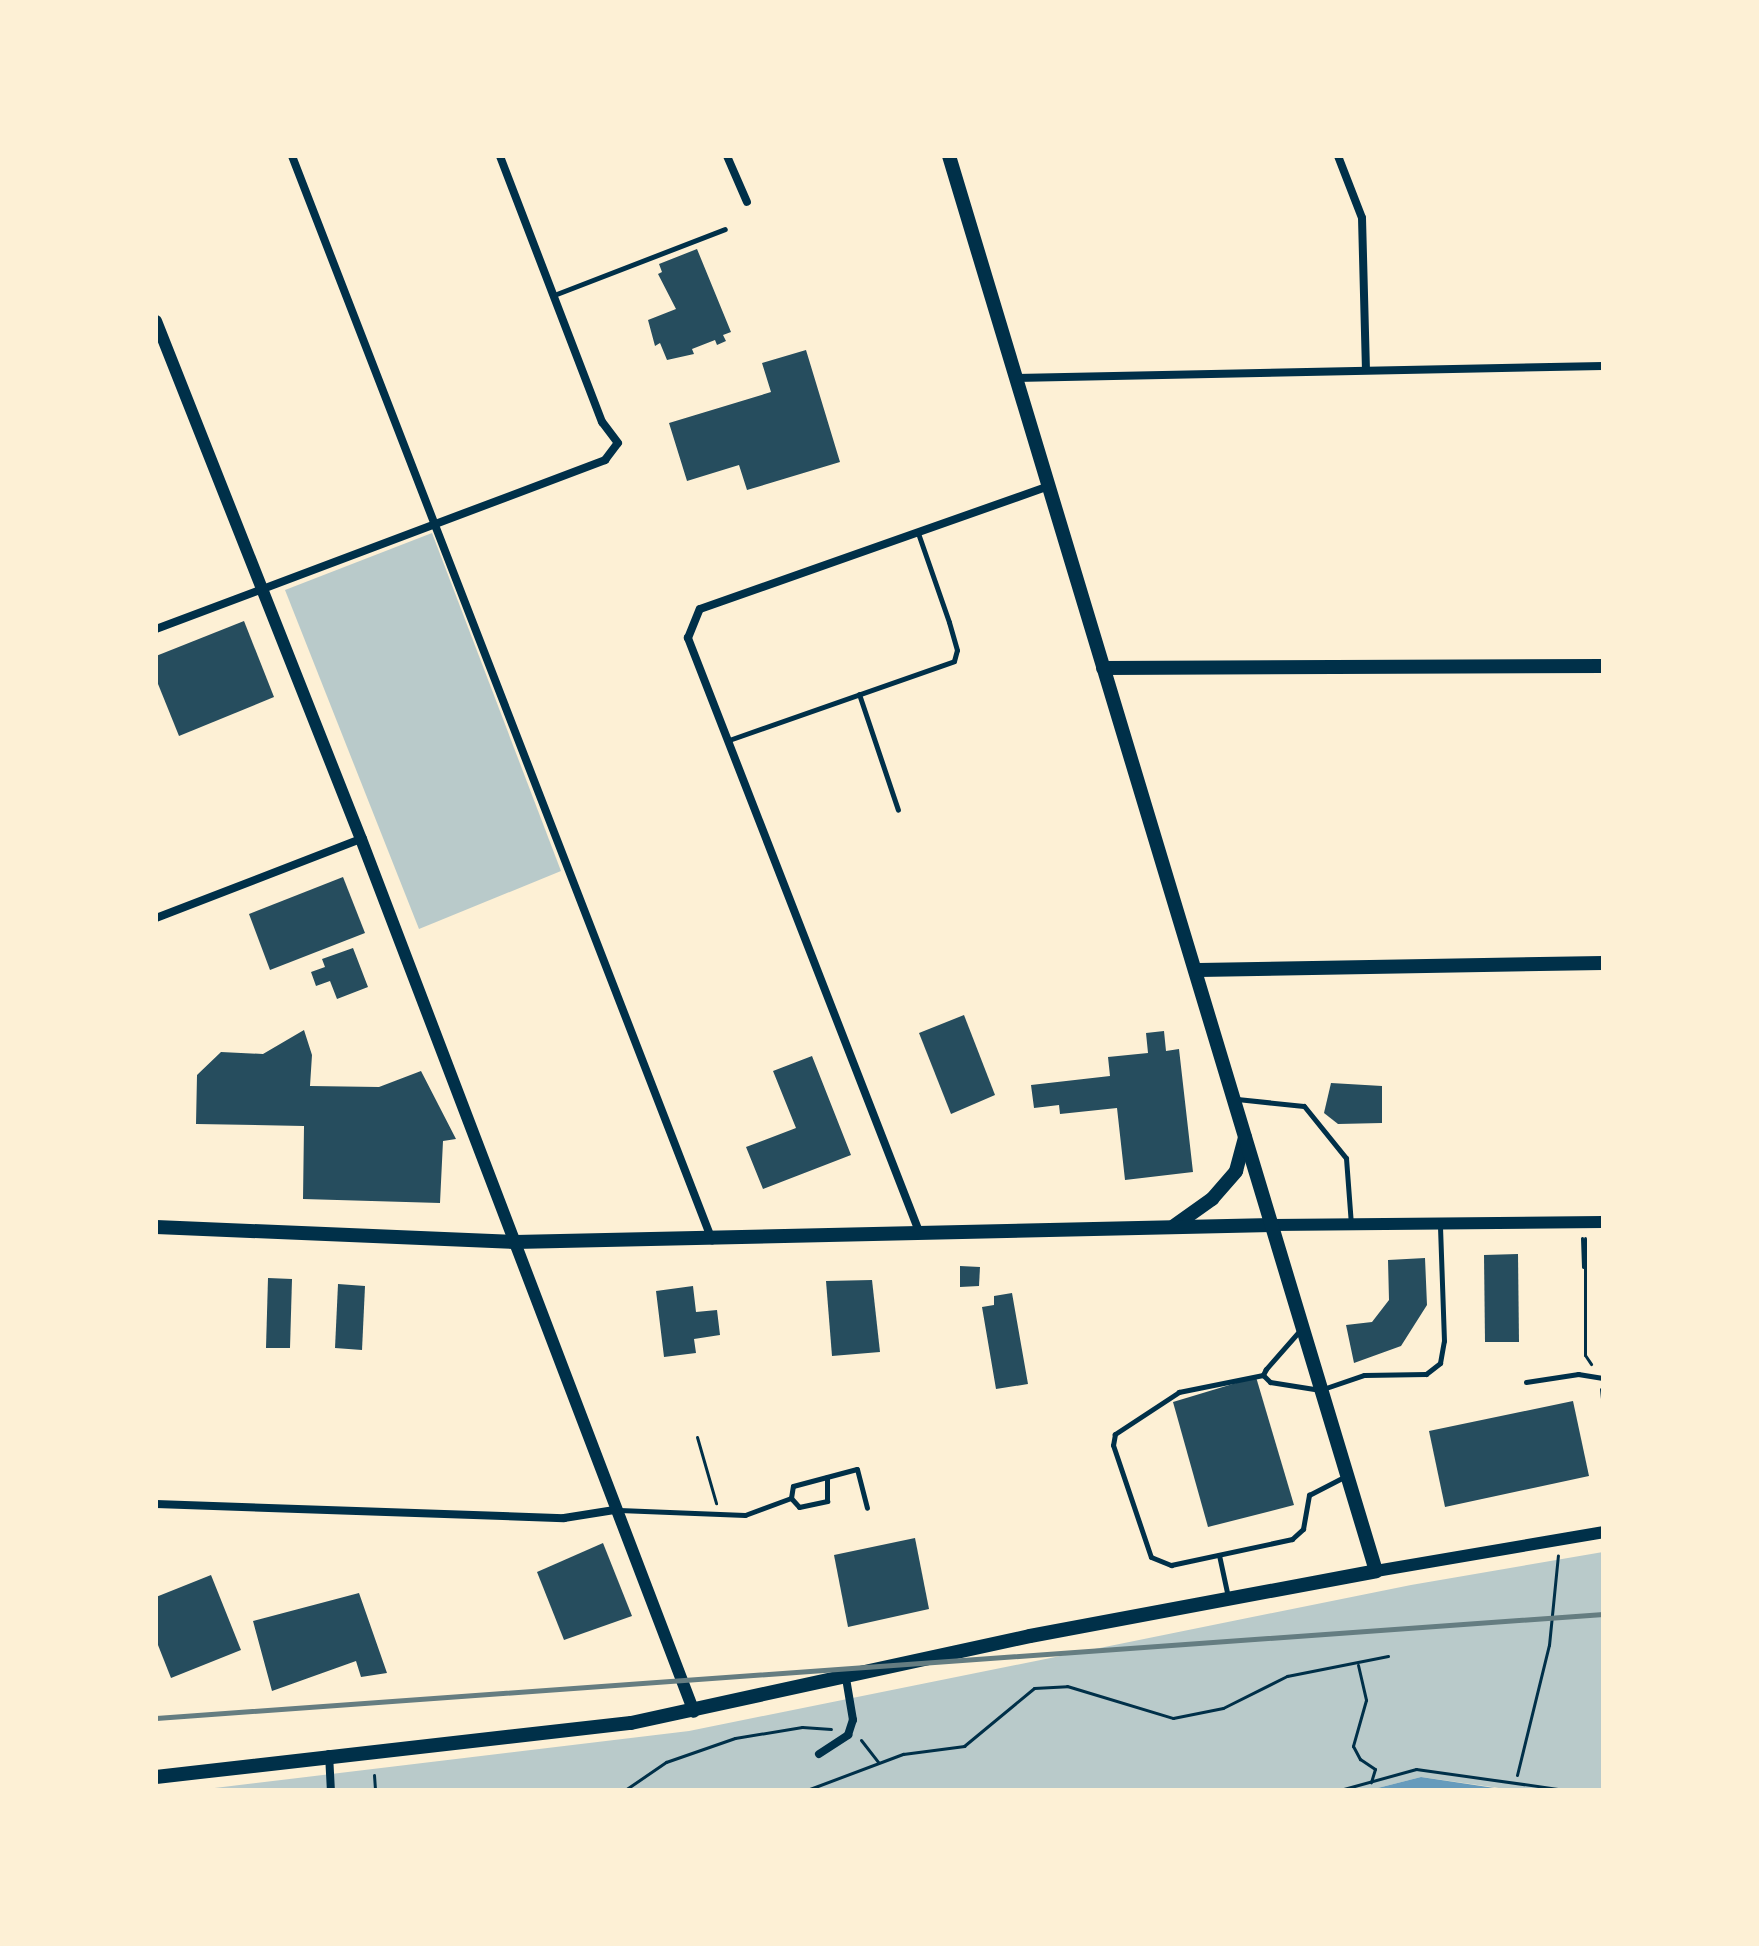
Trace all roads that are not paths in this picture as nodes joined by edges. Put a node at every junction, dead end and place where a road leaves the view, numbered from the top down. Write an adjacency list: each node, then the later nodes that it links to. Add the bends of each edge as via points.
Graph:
1 (292, 156): 15 (street)
2 (500, 156): 8 (street)
3 (727, 156): 6 (street)
4 (949, 156): 13 (main road)
5 (1338, 156): 12 (street, via 1362,218)
6 (747, 202)
7 (725, 229): 8 (lane)
8 (554, 295): 15 (street, via 602,422 618,443 605,460)
9 (156, 321): 10 (street)
10 (159, 336): 17 (street)
11 (1603, 366): 12 (street)
12 (1366, 368): 13 (street)
13 (1014, 378): 14 (main road)
14 (1046, 487): 16 (street); 20 (main road)
15 (434, 522): 17 (street); 37 (street)
16 (918, 532): 21 (lane, via 957,650 954,661); 22 (street, via 700,609 688,638)
17 (263, 588): 18 (street); 24 (street)
18 (156, 629)
19 (1603, 666): 20 (main road)
20 (1103, 668): 27 (main road)
21 (859, 694): 22 (lane); 23 (lane)
22 (728, 740): 36 (street)
23 (898, 810)
24 (361, 839): 25 (street); 38 (street)
25 (156, 918)
26 (1603, 963): 27 (main road)
27 (1199, 970): 28 (main road)
28 (1236, 1099): 29 (main road); 31 (lane, via 1304,1106 1346,1158)
29 (1246, 1135): 33 (main road); 35 (main road, via 1236,1171 1212,1199)
30 (1603, 1222): 32 (street)
31 (1351, 1224): 32 (street); 33 (street)
32 (1440, 1224): 43 (lane, via 1445,1297 1440,1363 1426,1374 1364,1375)
33 (1272, 1225): 35 (main road); 39 (main road)
34 (156, 1227): 38 (main road)
35 (1173, 1227): 36 (main road)
36 (920, 1234): 37 (main road)
37 (712, 1240): 38 (main road)
38 (515, 1242): 49 (street)
39 (1303, 1328): 40 (lane, via 1274,1355); 43 (main road)
40 (1263, 1375): 43 (lane, via 1289,1389); 51 (lane, via 1179,1392 1121,1426 1112,1438 1151,1557 1171,1565)
41 (1602, 1378): 42 (lane, via 1578,1374)
42 (1526, 1382)
43 (1320, 1390): 44 (main road)
44 (1347, 1475): 51 (lane, via 1309,1495 1303,1529 1292,1539); 52 (main road)
45 (827, 1477): 46 (lane, via 793,1486); 46 (lane, via 827,1501 799,1507); 48 (lane, via 857,1469)
46 (791, 1498): 49 (lane, via 745,1515)
47 (156, 1504): 49 (street, via 564,1518)
48 (867, 1508)
49 (614, 1510): 55 (street)
50 (1603, 1532): 52 (street)
51 (1219, 1555): 53 (lane)
52 (1376, 1571): 53 (main road)
53 (1229, 1599): 54 (main road)
54 (846, 1678): 55 (main road); 57 (street, via 853,1720 848,1735)
55 (694, 1712): 56 (main road)
56 (329, 1753): 58 (main road); 59 (street)
57 (819, 1754)
58 (156, 1777)
59 (331, 1790)

